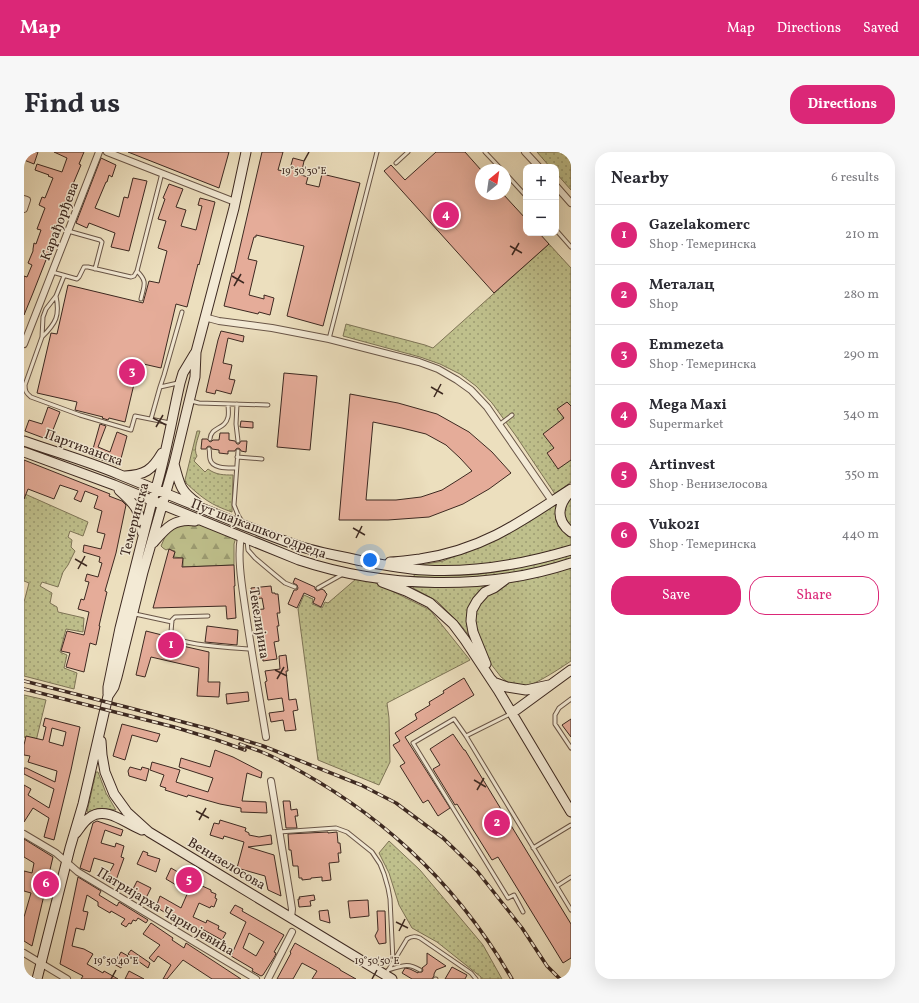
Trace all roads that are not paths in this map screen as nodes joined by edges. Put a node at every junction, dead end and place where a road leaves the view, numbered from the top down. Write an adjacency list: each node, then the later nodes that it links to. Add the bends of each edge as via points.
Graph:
1 (99, 152): 19 (street, Карађорђева)
2 (107, 152): 11 (street)
3 (246, 152): 16 (main road, Темеринска)
4 (376, 152): 31 (lane)
5 (408, 152): 8 (lane)
6 (486, 152): 9 (lane)
7 (525, 152): 10 (street)
8 (396, 163)
9 (497, 164)
10 (536, 164)
11 (162, 173): 16 (street); 23 (lane)
12 (511, 180): 14 (lane)
13 (559, 189): 17 (street)
14 (523, 193)
15 (24, 199): 18 (street, via 27,200)
16 (235, 202): 29 (main road, Темеринска)
17 (571, 203)
18 (24, 209)
19 (68, 231): 22 (lane, via 102,242); 24 (street, Карађорђева)
20 (559, 233): 21 (lane)
21 (571, 247)
22 (96, 268): 23 (lane, via 130,277); 25 (lane, via 84,267 77,279)
23 (137, 271): 27 (lane, via 144,280)
24 (52, 272): 25 (lane); 32 (street, Карађорђева)
25 (64, 276): 26 (lane)
26 (56, 296): 30 (lane, via 43,317); 30 (lane, via 58,307 54,324)
27 (141, 299)
28 (182, 312): 35 (lane)
29 (204, 317): 31 (street); 33 (main road, Темеринска)
30 (42, 337): 41 (lane, via 25,385 27,394 80,415 131,430 135,416)
31 (329, 340): 43 (street, via 438,369 471,390)
32 (24, 344)
33 (196, 352): 34 (main road, Темеринска); 36 (main road, Темеринска, via 195,377)
34 (180, 383): 35 (lane); 42 (main road, Темеринска)
35 (160, 387): 41 (lane)
36 (190, 401): 37 (lane); 53 (main road, Темеринска)
37 (228, 404): 38 (lane); 44 (lane, via 225,423 212,431)
38 (237, 404): 39 (lane); 46 (lane)
39 (268, 405)
40 (512, 415): 43 (lane)
41 (151, 419): 42 (lane)
42 (171, 424): 47 (main road, Темеринска)
43 (499, 425): 61 (street)
44 (210, 439)
45 (24, 441): 55 (main road, Партизанска)
46 (238, 441)
47 (167, 445): 55 (main road, via 158,460 144,473); 57 (main road, Темеринска)
48 (209, 449): 54 (lane, via 213,465)
49 (238, 451): 51 (lane)
50 (24, 452): 56 (main road, Партизанска)
51 (237, 457): 52 (lane); 54 (lane)
52 (262, 458)
53 (174, 464): 59 (main road, Темеринска); 63 (main road, via 181,488)
54 (236, 468): 66 (lane, via 234,505)
55 (123, 476): 57 (main road, Партизанска)
56 (114, 485): 60 (main road, Партизанска); 68 (main road, via 137,509)
57 (156, 490): 59 (main road, Пут шајкашког одреда); 60 (main road, Темеринска)
58 (571, 490): 61 (main road); 64 (main road)
59 (166, 494): 62 (main road, Темеринска); 63 (main road, Пут шајкашког одреда)
60 (152, 501): 62 (main road, Пут шајкашког одреда); 68 (main road, Темеринска)
61 (552, 501): 64 (main road); 72 (main road, via 496,535 469,547 440,556 398,562)
62 (162, 505): 65 (main road, Пут шајкашког одреда); 70 (main road, Темеринска)
63 (208, 511): 66 (main road, Пут шајкашког одреда)
64 (560, 511): 67 (main road, via 563,524)
65 (203, 522): 69 (main road, Пут шајкашког одреда); 70 (main road, via 174,523)
66 (245, 526): 72 (main road, Пут шајкашког одреда, via 310,549)
67 (571, 532)
68 (143, 537): 86 (main road, Темеринска, via 120,628)
69 (244, 538): 74 (main road, Пут шајкашког одреда, via 305,562); 77 (lane, via 248,550 255,558 285,583); 82 (street, Текелијина, via 240,544 242,590)
70 (151, 546): 79 (main road, Темеринска)
71 (571, 550): 72 (main road, Пут шајкашког одреда, via 500,567 443,571 398,568)
72 (369, 562)
73 (571, 563): 76 (main road, Пут шајкашког одреда)
74 (345, 573): 75 (main road, Пут шајкашког одреда); 78 (lane)
75 (373, 578): 76 (main road, Пут шајкашког одреда, via 404,582); 84 (main road, via 418,596 441,612 465,640)
76 (508, 578): 84 (main road, via 485,592 472,610 473,632)
77 (295, 587)
78 (318, 588)
79 (133, 614): 81 (lane); 86 (main road, Темеринска, via 114,687)
80 (208, 616): 81 (lane, via 175,617)
81 (172, 622): 82 (lane, via 171,632 180,640)
82 (251, 650): 91 (street, Текелијина)
83 (571, 670): 85 (main road)
84 (493, 682): 85 (main road, via 526,690); 88 (main road)
85 (549, 685): 88 (main road)
86 (108, 696): 89 (main road, Темеринска)
87 (571, 700): 92 (lane, via 559,708 555,715 555,724)
88 (512, 713): 90 (lane); 94 (main road)
89 (101, 730): 96 (main road, Венизелосова, via 106,776 114,794 127,812); 99 (main road, Темеринска)
90 (466, 736): 100 (lane); 105 (lane, via 454,719 413,743 508,898 514,895)
91 (266, 737)
92 (571, 748)
93 (271, 780): 97 (street)
94 (571, 810)
95 (571, 825): 100 (lane)
96 (149, 832): 99 (main road, via 112,815 102,814 89,818); 106 (main road, Венизелосова)
97 (280, 832): 106 (street, via 292,909); 109 (lane, via 336,828 347,832 372,852 380,864 388,888)
98 (24, 834): 101 (street, Патријарха Чарнојевића)
99 (74, 835): 101 (main road, Темеринска)
100 (533, 848): 103 (lane)
101 (66, 862): 110 (main road, Темеринска); 115 (street, Патријарха Чарнојевића, via 78,872)
102 (571, 877): 103 (lane)
103 (557, 886): 104 (lane)
104 (571, 910)
105 (523, 912)
106 (291, 918): 112 (main road, Венизелосова)
107 (292, 932): 116 (street)
108 (24, 953): 110 (street)
109 (393, 961): 112 (lane); 117 (lane, via 407,939 415,936 471,973)
110 (41, 963): 113 (main road, Темеринска); 114 (street)
111 (420, 970): 112 (lane, via 413,965 407,965)
112 (389, 975)
113 (37, 979)
114 (67, 979)
115 (256, 979)
116 (268, 979)
117 (476, 979)

